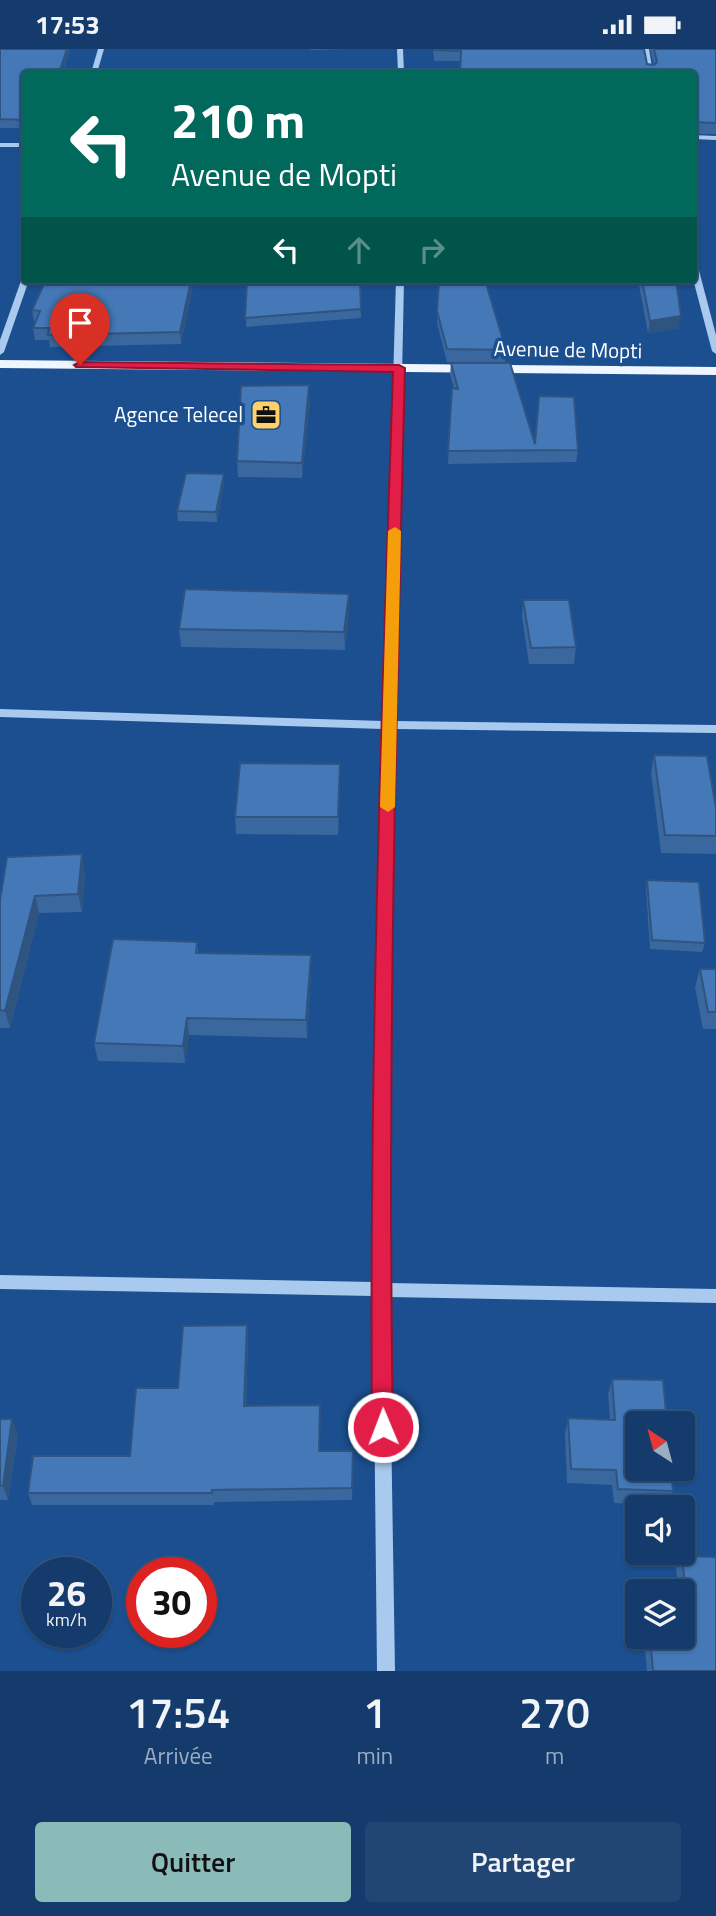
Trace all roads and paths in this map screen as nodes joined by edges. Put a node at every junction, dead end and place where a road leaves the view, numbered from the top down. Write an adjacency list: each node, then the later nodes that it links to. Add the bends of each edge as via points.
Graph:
1 (101, 49): 4 (street)
2 (400, 49): 5 (street)
3 (646, 49): 6 (street)
4 (95, 70)
5 (401, 70)
6 (650, 70)
7 (697, 137): 8 (street)
8 (716, 138)
9 (0, 145): 10 (street)
10 (21, 145)
11 (697, 278): 14 (street)
12 (24, 284): 15 (street)
13 (400, 284): 17 (street)
14 (716, 351)
15 (0, 352)
16 (0, 364): 17 (main road, Avenue de Mopti)
17 (399, 368): 18 (main road, Avenue de Mopti); 20 (street)
18 (716, 371)
19 (0, 713): 20 (street)
20 (389, 725): 21 (street); 23 (street)
21 (716, 729)
22 (0, 1282): 23 (street)
23 (381, 1291): 24 (street); 25 (street)
24 (716, 1296)
25 (386, 1671)

